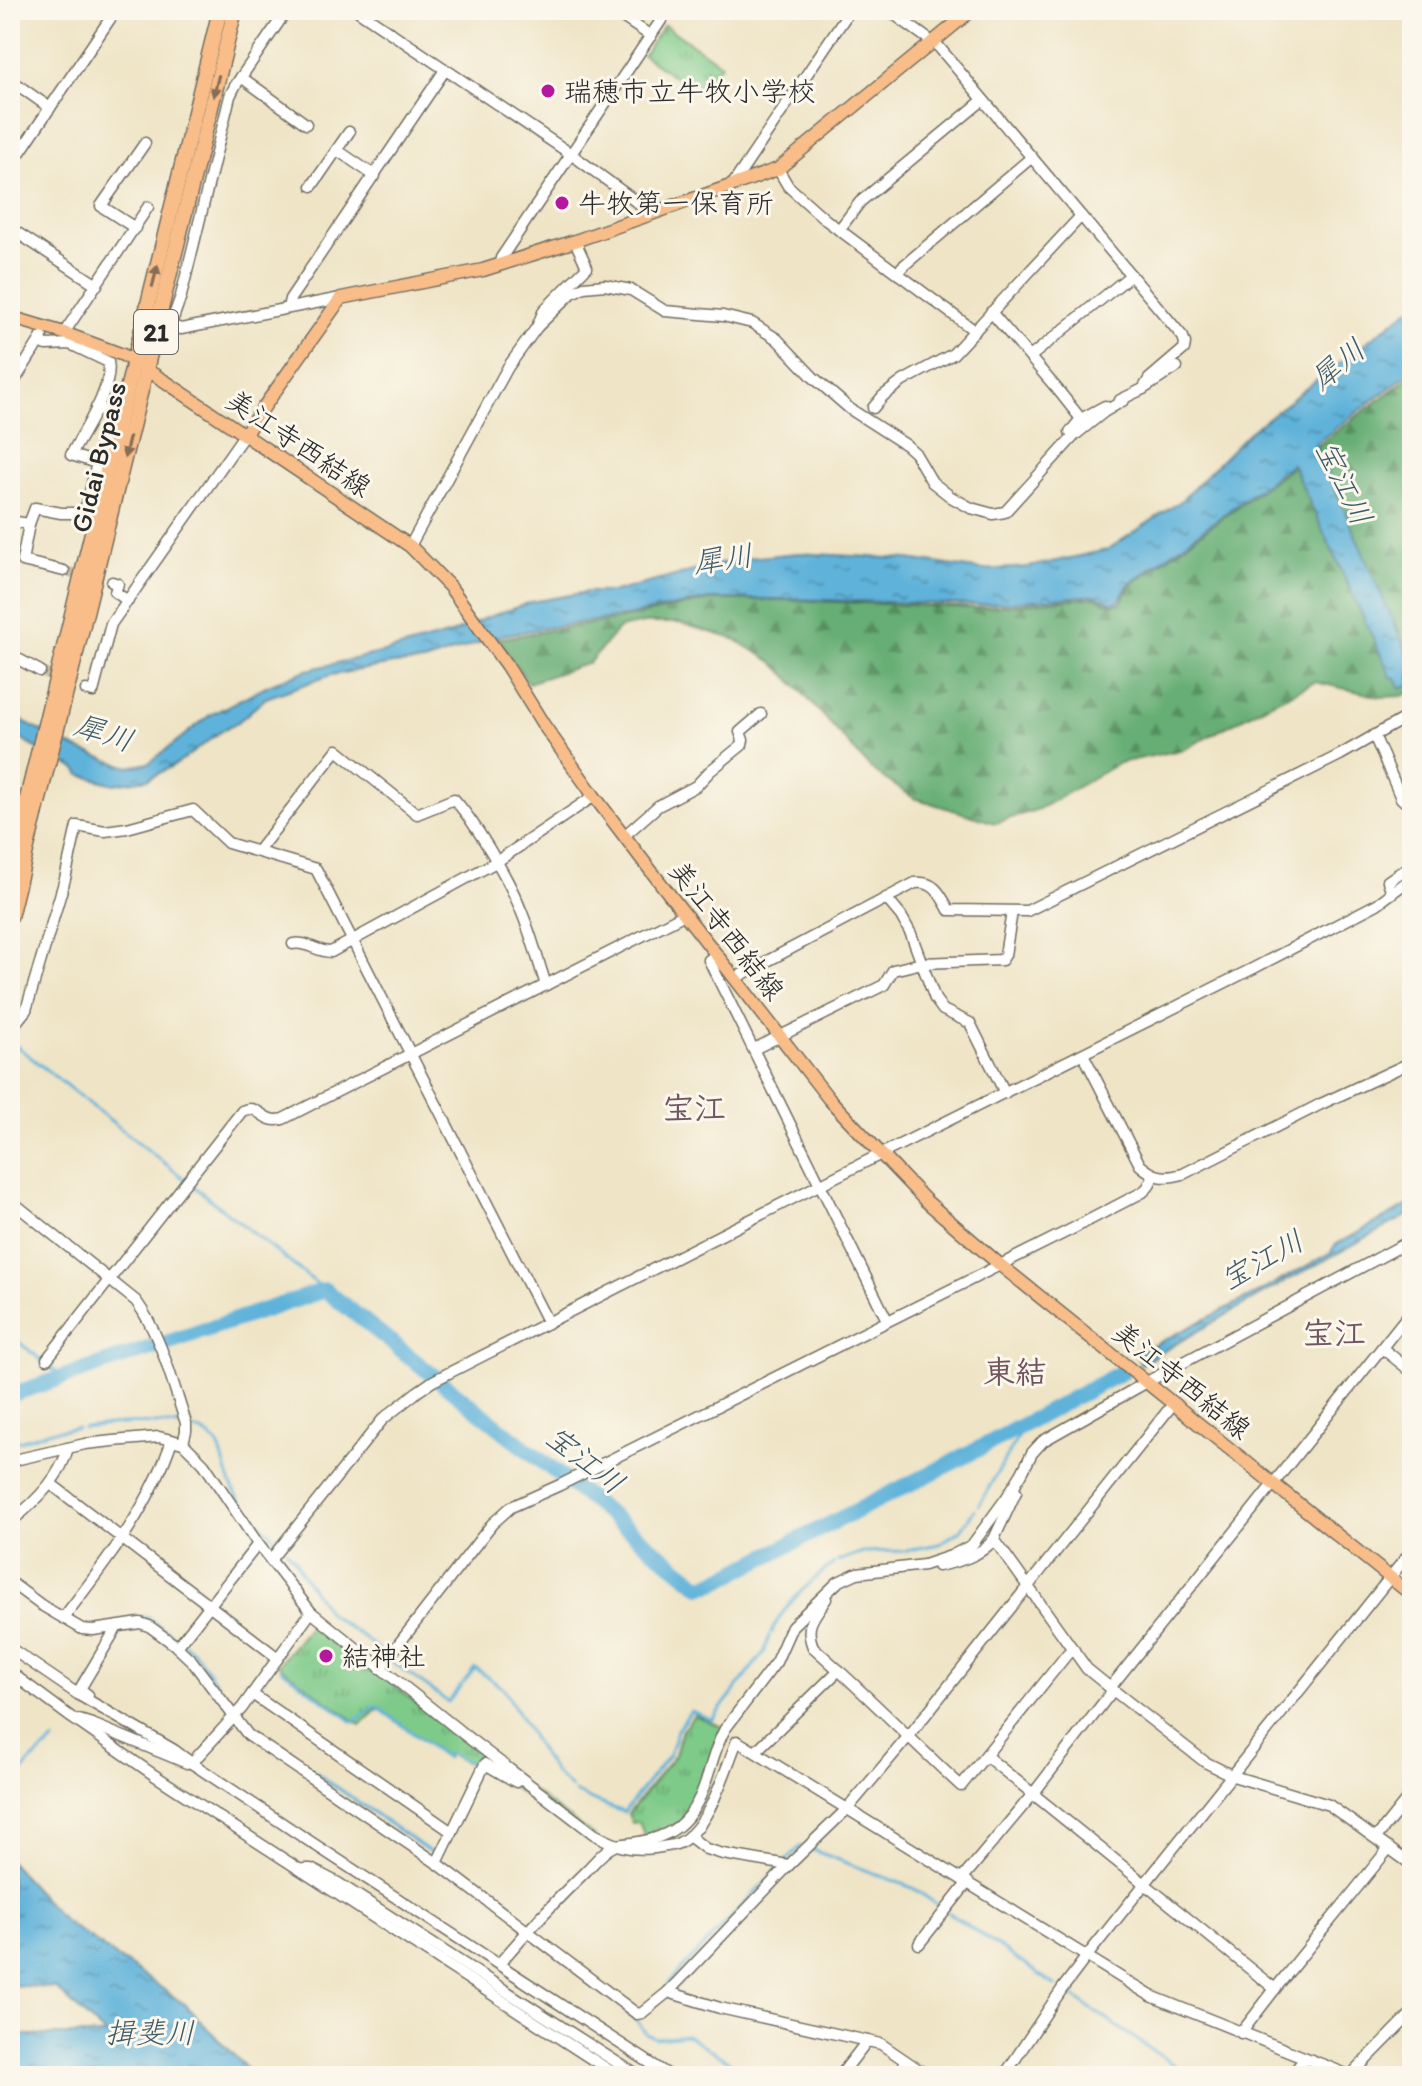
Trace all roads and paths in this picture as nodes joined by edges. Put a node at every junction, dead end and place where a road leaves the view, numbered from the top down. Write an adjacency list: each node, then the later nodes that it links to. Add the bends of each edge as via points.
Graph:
1 (116, 10): 17 (street)
2 (220, 10): 50 (highway, Gidai Bypass / 21, one-way to 2)
3 (235, 10): 50 (highway, Gidai Bypass / 21, one-way to 50)
4 (287, 10): 14 (street)
5 (357, 10): 13 (street)
6 (612, 10): 11 (street)
7 (668, 10): 11 (street)
8 (850, 10): 28 (street)
9 (888, 10): 12 (street)
10 (972, 10): 12 (main road)
11 (651, 36): 22 (street)
12 (933, 41): 16 (street); 25 (main road)
13 (445, 70): 22 (street); 26 (street)
14 (241, 77): 18 (street); 41 (street, via 230,96 171,324 181,329)
15 (10, 84): 17 (street)
16 (983, 100): 23 (street); 34 (street, via 860,202)
17 (50, 108): 24 (street)
18 (303, 124)
19 (349, 132): 21 (street)
20 (145, 143): 33 (street, via 101,206)
21 (337, 150): 26 (street); 27 (street)
22 (571, 154): 30 (street); 36 (street)
23 (1032, 157): 31 (street); 37 (street)
24 (10, 167)
25 (778, 169): 28 (main road); 34 (street, via 788,186)
26 (375, 176): 41 (street)
27 (312, 186)
28 (731, 187): 30 (main road)
29 (148, 207): 33 (street)
30 (650, 214): 35 (main road)
31 (1081, 216): 38 (street); 42 (street)
32 (10, 228): 39 (street)
33 (135, 228): 39 (street)
34 (839, 230): 37 (street)
35 (575, 241): 36 (main road); 44 (street, via 587,267 544,310)
36 (501, 264): 40 (main road)
37 (898, 274): 46 (street)
38 (1131, 275): 49 (street); 53 (street, via 1185,343)
39 (97, 285): 47 (street)
40 (341, 298): 41 (street); 58 (main road)
41 (288, 308)
42 (991, 312): 46 (street); 49 (street)
43 (12, 321): 45 (main road, 美江寺西結線)
44 (537, 327): 60 (street, via 572,293 605,285 631,290 665,311 752,323 777,339 850,409 906,445 932,482 971,508 993,514 1005,512); 63 (street, via 508,367)
45 (47, 329): 47 (main road, 美江寺西結線); 48 (street)
46 (975, 331): 56 (street, via 953,354 903,381)
47 (64, 333): 50 (main road, 美江寺西結線)
48 (40, 341): 52 (street); 55 (street, via 70,344 108,362)
49 (1030, 357): 57 (street)
50 (140, 366): 58 (main road, 美江寺西結線); 75 (highway, Gidai Bypass / 21, bridge)
51 (1177, 367): 53 (street)
52 (10, 388)
53 (1143, 389): 54 (street)
54 (1124, 400): 57 (street); 60 (street, via 1083,428)
55 (96, 408): 59 (street, via 109,412); 59 (street, via 71,455)
56 (873, 408)
57 (1081, 419): 60 (street)
58 (244, 435): 63 (main road, 美江寺西結線); 66 (street)
59 (97, 463): 62 (street, via 82,513 35,508)
60 (1050, 464)
61 (10, 521): 62 (street)
62 (29, 524): 64 (street, via 22,561)
63 (410, 546): 73 (main road, 美江寺西結線, via 471,617)
64 (64, 571)
65 (112, 582): 66 (street, via 118,584 115,592)
66 (128, 601): 69 (street, via 111,624 93,692)
67 (10, 650): 68 (street)
68 (40, 671)
69 (86, 690)
70 (761, 714): 76 (street, via 740,732 742,745 696,786 658,806)
71 (1412, 714): 72 (street)
72 (1374, 735): 74 (street, via 1401,798); 84 (street, via 1027,911)
73 (594, 796): 76 (main road, 美江寺西結線); 78 (street)
74 (1412, 799)
75 (30, 813): 80 (highway, Gidai Bypass / 21); 86 (highway, Gidai Bypass / 21)
76 (624, 836): 85 (main road, 美江寺西結線)
77 (258, 851): 78 (street, via 337,750 417,814 454,799); 87 (street, via 316,869); 93 (street, via 228,843 193,810 127,828 77,826 26,1010)
78 (496, 862): 87 (street); 92 (street, via 522,911)
79 (1412, 865): 82 (street, via 1388,881)
80 (10, 868)
81 (1412, 878): 82 (street)
82 (1392, 893): 97 (street)
83 (886, 898): 84 (street, via 925,882 937,888 949,910); 90 (street, via 911,934); 91 (street)
84 (1012, 912): 90 (street, via 1002,960)
85 (685, 914): 89 (main road, 美江寺西結線); 92 (street)
86 (10, 917)
87 (352, 940): 88 (street, via 331,952); 96 (street)
88 (293, 944)
89 (717, 954): 91 (main road, 美江寺西結線); 95 (street, via 709,960)
90 (922, 963): 94 (street, via 893,970 884,985); 99 (street, via 935,999 943,1010 970,1023)
91 (736, 979): 94 (main road, 美江寺西結線)
92 (546, 985): 96 (street)
93 (10, 1030)
94 (780, 1036): 95 (street); 100 (main road, 美江寺西結線)
95 (754, 1049): 102 (street)
96 (410, 1054): 106 (street, via 275,1122 254,1109 242,1111); 109 (street)
97 (1083, 1054): 99 (street); 101 (street, via 1140,1165)
98 (1412, 1062): 101 (street, via 1183,1174)
99 (1005, 1093): 100 (street)
100 (881, 1154): 102 (street); 105 (main road, 美江寺西結線)
101 (1154, 1175): 105 (street, via 1143,1192)
102 (821, 1184): 108 (street); 109 (street)
103 (10, 1200): 106 (street)
104 (1412, 1240): 113 (street)
105 (999, 1264): 108 (street); 113 (main road, 美江寺西結線)
106 (109, 1279): 111 (street); 115 (street, via 136,1301 160,1345 186,1423)
107 (1412, 1310): 110 (street)
108 (887, 1320): 141 (street, via 511,1507 492,1524)
109 (548, 1323): 126 (street, via 437,1379 383,1419)
110 (1382, 1348): 112 (street); 120 (street)
111 (47, 1359)
112 (1412, 1372)
113 (1147, 1382): 114 (main road, 美江寺西結線); 118 (street, via 1043,1441)
114 (1173, 1404): 120 (main road, 美江寺西結線); 131 (street)
115 (178, 1441): 116 (street, via 148,1437); 123 (street); 124 (street, via 204,1464)
116 (68, 1448): 117 (street); 119 (street)
117 (10, 1461)
118 (1022, 1473): 122 (street); 127 (street, via 972,1545)
119 (51, 1484): 121 (street); 123 (street)
120 (1273, 1484): 128 (main road, 美江寺西結線); 145 (street)
121 (10, 1522)
122 (994, 1539): 127 (street, via 965,1559); 131 (street)
123 (123, 1540): 133 (street); 135 (street)
124 (258, 1544): 126 (street); 133 (street)
125 (1412, 1550): 128 (street)
126 (271, 1559): 134 (street)
127 (924, 1565): 130 (street, via 857,1573)
128 (1390, 1577): 132 (main road, 美江寺西結線); 155 (street)
129 (10, 1582): 135 (street)
130 (838, 1582): 142 (street, via 809,1630 813,1647); 163 (street, via 792,1626 776,1662 725,1729 695,1808 665,1835)
131 (1028, 1585): 139 (street); 151 (street)
132 (1412, 1595)
133 (210, 1605): 137 (street); 140 (street)
134 (311, 1612): 140 (street); 141 (street)
135 (64, 1617): 136 (street, via 82,1629)
136 (117, 1627): 137 (street, via 140,1623); 148 (street, via 80,1689)
137 (177, 1647): 149 (street)
138 (10, 1648): 148 (street)
139 (1074, 1650): 145 (street); 153 (street)
140 (278, 1658): 146 (street)
141 (380, 1668): 156 (street)
142 (839, 1670): 151 (street); 152 (street)
143 (10, 1672): 147 (street)
144 (10, 1681): 147 (street)
145 (1111, 1689): 155 (street, via 1205,1762); 158 (street)
146 (252, 1694): 149 (street); 160 (street)
147 (45, 1699): 150 (street)
148 (100, 1707): 154 (street)
149 (233, 1716): 154 (street); 165 (street, via 248,1735)
150 (72, 1718): 154 (street); 168 (street)
151 (908, 1737): 153 (street, via 961,1786); 159 (street)
152 (756, 1751): 159 (street); 161 (street, via 737,1741 710,1808)
153 (986, 1756): 158 (street)
154 (193, 1764): 174 (street)
155 (1233, 1776): 162 (street, via 1329,1805); 170 (street)
156 (540, 1793): 160 (street, via 485,1764); 163 (street)
157 (1412, 1793): 162 (street)
158 (1033, 1794): 169 (street); 170 (street)
159 (848, 1808): 167 (street); 169 (street)
160 (452, 1832): 165 (street)
161 (689, 1836): 163 (street, via 652,1848); 167 (street, via 706,1849)
162 (1376, 1838): 164 (street)
163 (615, 1846): 171 (street)
164 (1389, 1848): 166 (street); 175 (street)
165 (437, 1863): 171 (street)
166 (1412, 1865)
167 (787, 1867): 176 (street)
168 (298, 1869): 181 (street); 182 (street, via 311,1869 338,1883)
169 (965, 1880): 172 (street); 173 (street)
170 (1145, 1884): 173 (street); 175 (street)
171 (526, 1932): 174 (street); 176 (street, via 637,2014)
172 (919, 1944)
173 (1087, 1956): 178 (street, via 1151,1996); 186 (street)
174 (499, 1964): 183 (street)
175 (1275, 1989): 178 (street)
176 (668, 1992): 179 (street)
177 (1412, 2013): 188 (street)
178 (1241, 2033): 180 (street)
179 (867, 2041): 184 (street); 185 (street, via 881,2044)
180 (1305, 2058): 187 (street); 188 (street)
181 (618, 2076)
182 (638, 2076)
183 (670, 2076)
184 (840, 2076)
185 (928, 2076)
186 (1004, 2076)
187 (1291, 2076)
188 (1350, 2076)

